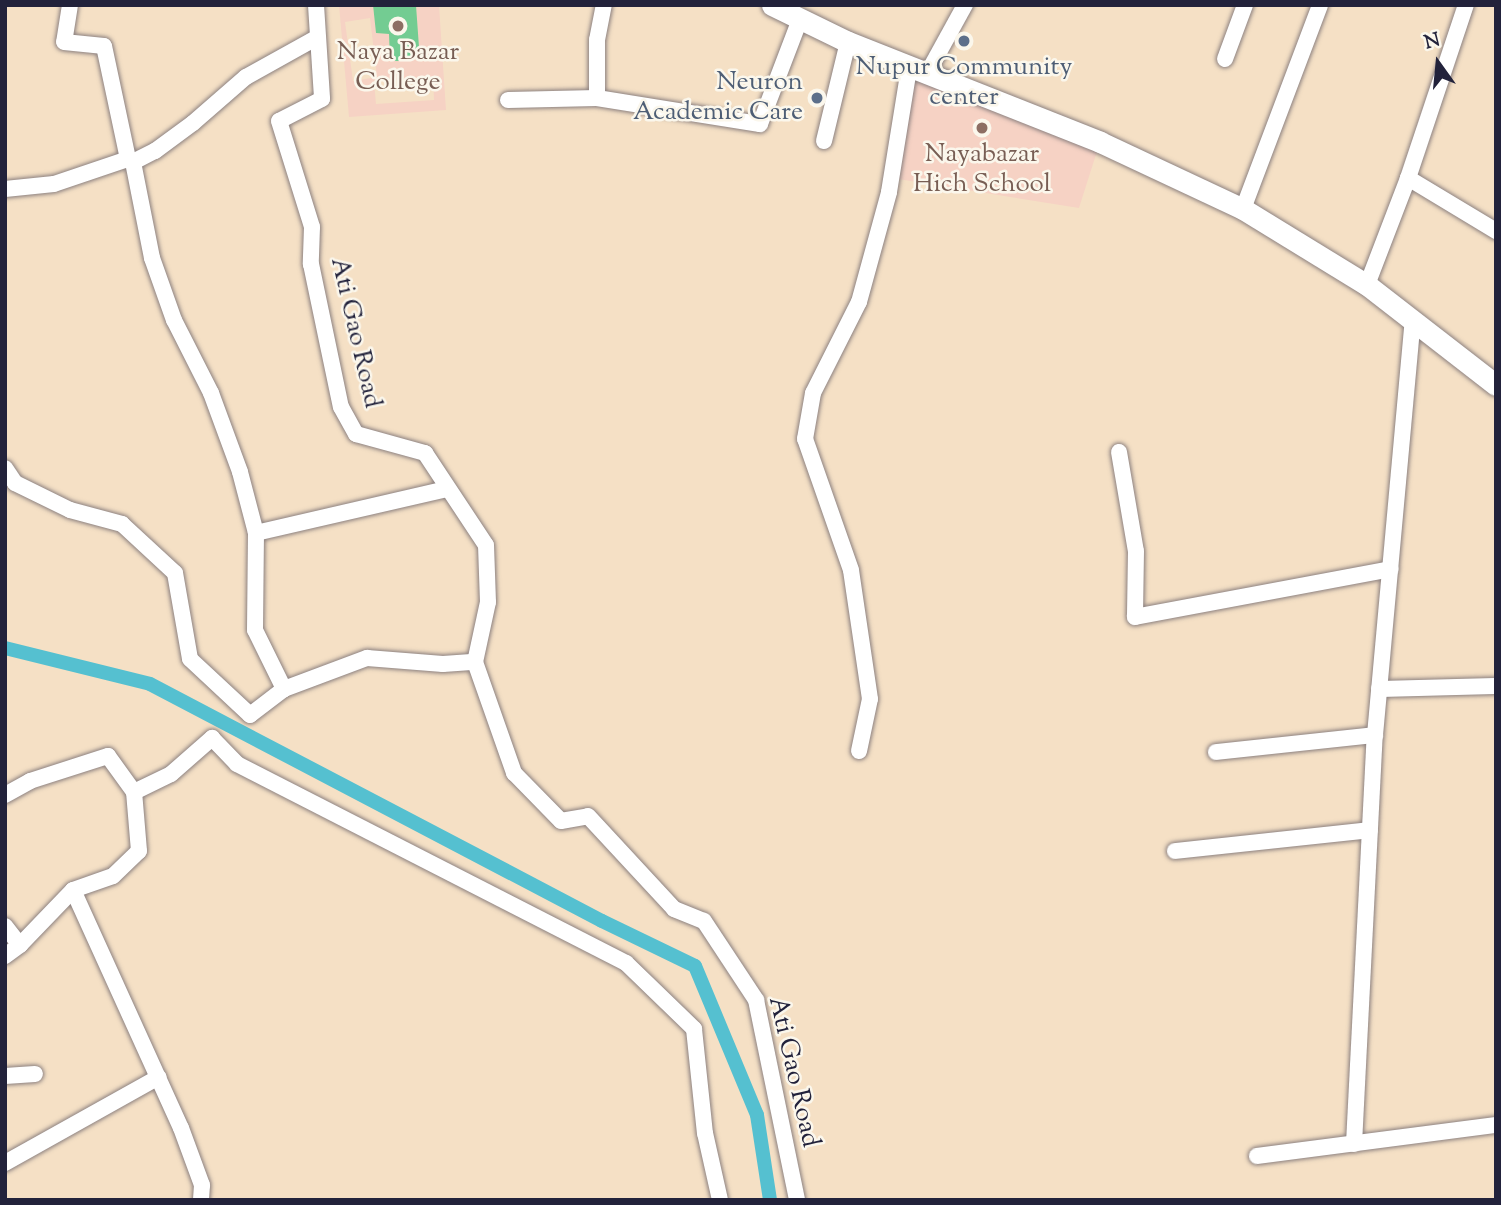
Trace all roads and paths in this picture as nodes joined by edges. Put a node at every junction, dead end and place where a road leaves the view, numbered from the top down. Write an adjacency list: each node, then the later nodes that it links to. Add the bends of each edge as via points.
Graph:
1 (70, 5): 17 (street, via 64,43 104,46)
2 (316, 5): 10 (street)
3 (604, 5): 14 (street, via 597,40)
4 (772, 5): 9 (main road)
5 (965, 5): 13 (street)
6 (1245, 5): 12 (street)
7 (1320, 5): 20 (street)
8 (1466, 5): 18 (street)
9 (800, 19): 11 (main road); 14 (street, via 760,124)
10 (318, 37): 17 (street, via 247,77 193,123); 27 (street, Ati Gao Road, via 322,99 279,121 312,227 311,264 341,407 356,434 425,453)
11 (848, 42): 13 (main road); 16 (street)
12 (1225, 59)
13 (918, 71): 20 (main road, via 1100,142); 35 (street, via 859,302 813,393 805,439 850,570 870,699)
14 (597, 98): 15 (street)
15 (508, 100)
16 (824, 141)
17 (131, 161): 19 (street, via 54,184); 28 (street, via 152,258 174,320 211,393)
18 (1408, 178): 21 (street); 22 (street)
19 (5, 188)
20 (1243, 209): 22 (main road)
21 (1496, 231)
22 (1367, 285): 23 (main road)
23 (1413, 321): 24 (main road); 29 (street)
24 (1496, 385)
25 (1119, 452): 29 (street, via 1136,551 1135,617)
26 (5, 468): 32 (street, via 15,483 70,510 122,524 175,573 190,659 243,712 250,715)
27 (446, 489): 28 (street); 30 (street, Ati Gao Road, via 485,545 488,602)
28 (256, 533): 32 (street, via 255,630)
29 (1391, 569): 33 (street)
30 (475, 662): 32 (street, via 367,658); 54 (street, Ati Gao Road, via 514,773 561,821 588,816 674,909 704,920 756,1000)
31 (1496, 685): 33 (street)
32 (284, 689)
33 (1379, 689): 34 (street)
34 (1375, 735): 36 (street); 39 (street)
35 (859, 751)
36 (1216, 752)
37 (134, 792): 38 (street, via 108,756 30,781); 41 (street, via 139,851 113,876); 53 (street, via 171,774 212,738 237,764 626,963 694,1029 705,1133)
38 (5, 794)
39 (1370, 830): 40 (street); 49 (street)
40 (1175, 851)
41 (73, 890): 43 (street); 47 (street)
42 (5, 926): 43 (street)
43 (20, 946): 44 (street)
44 (5, 956)
45 (36, 1074): 46 (street)
46 (5, 1076)
47 (159, 1077): 51 (street); 52 (street, via 202,1185)
48 (1496, 1125): 49 (street)
49 (1354, 1144): 50 (street)
50 (1258, 1156)
51 (5, 1163)
52 (201, 1200)
53 (720, 1200)
54 (797, 1200)

